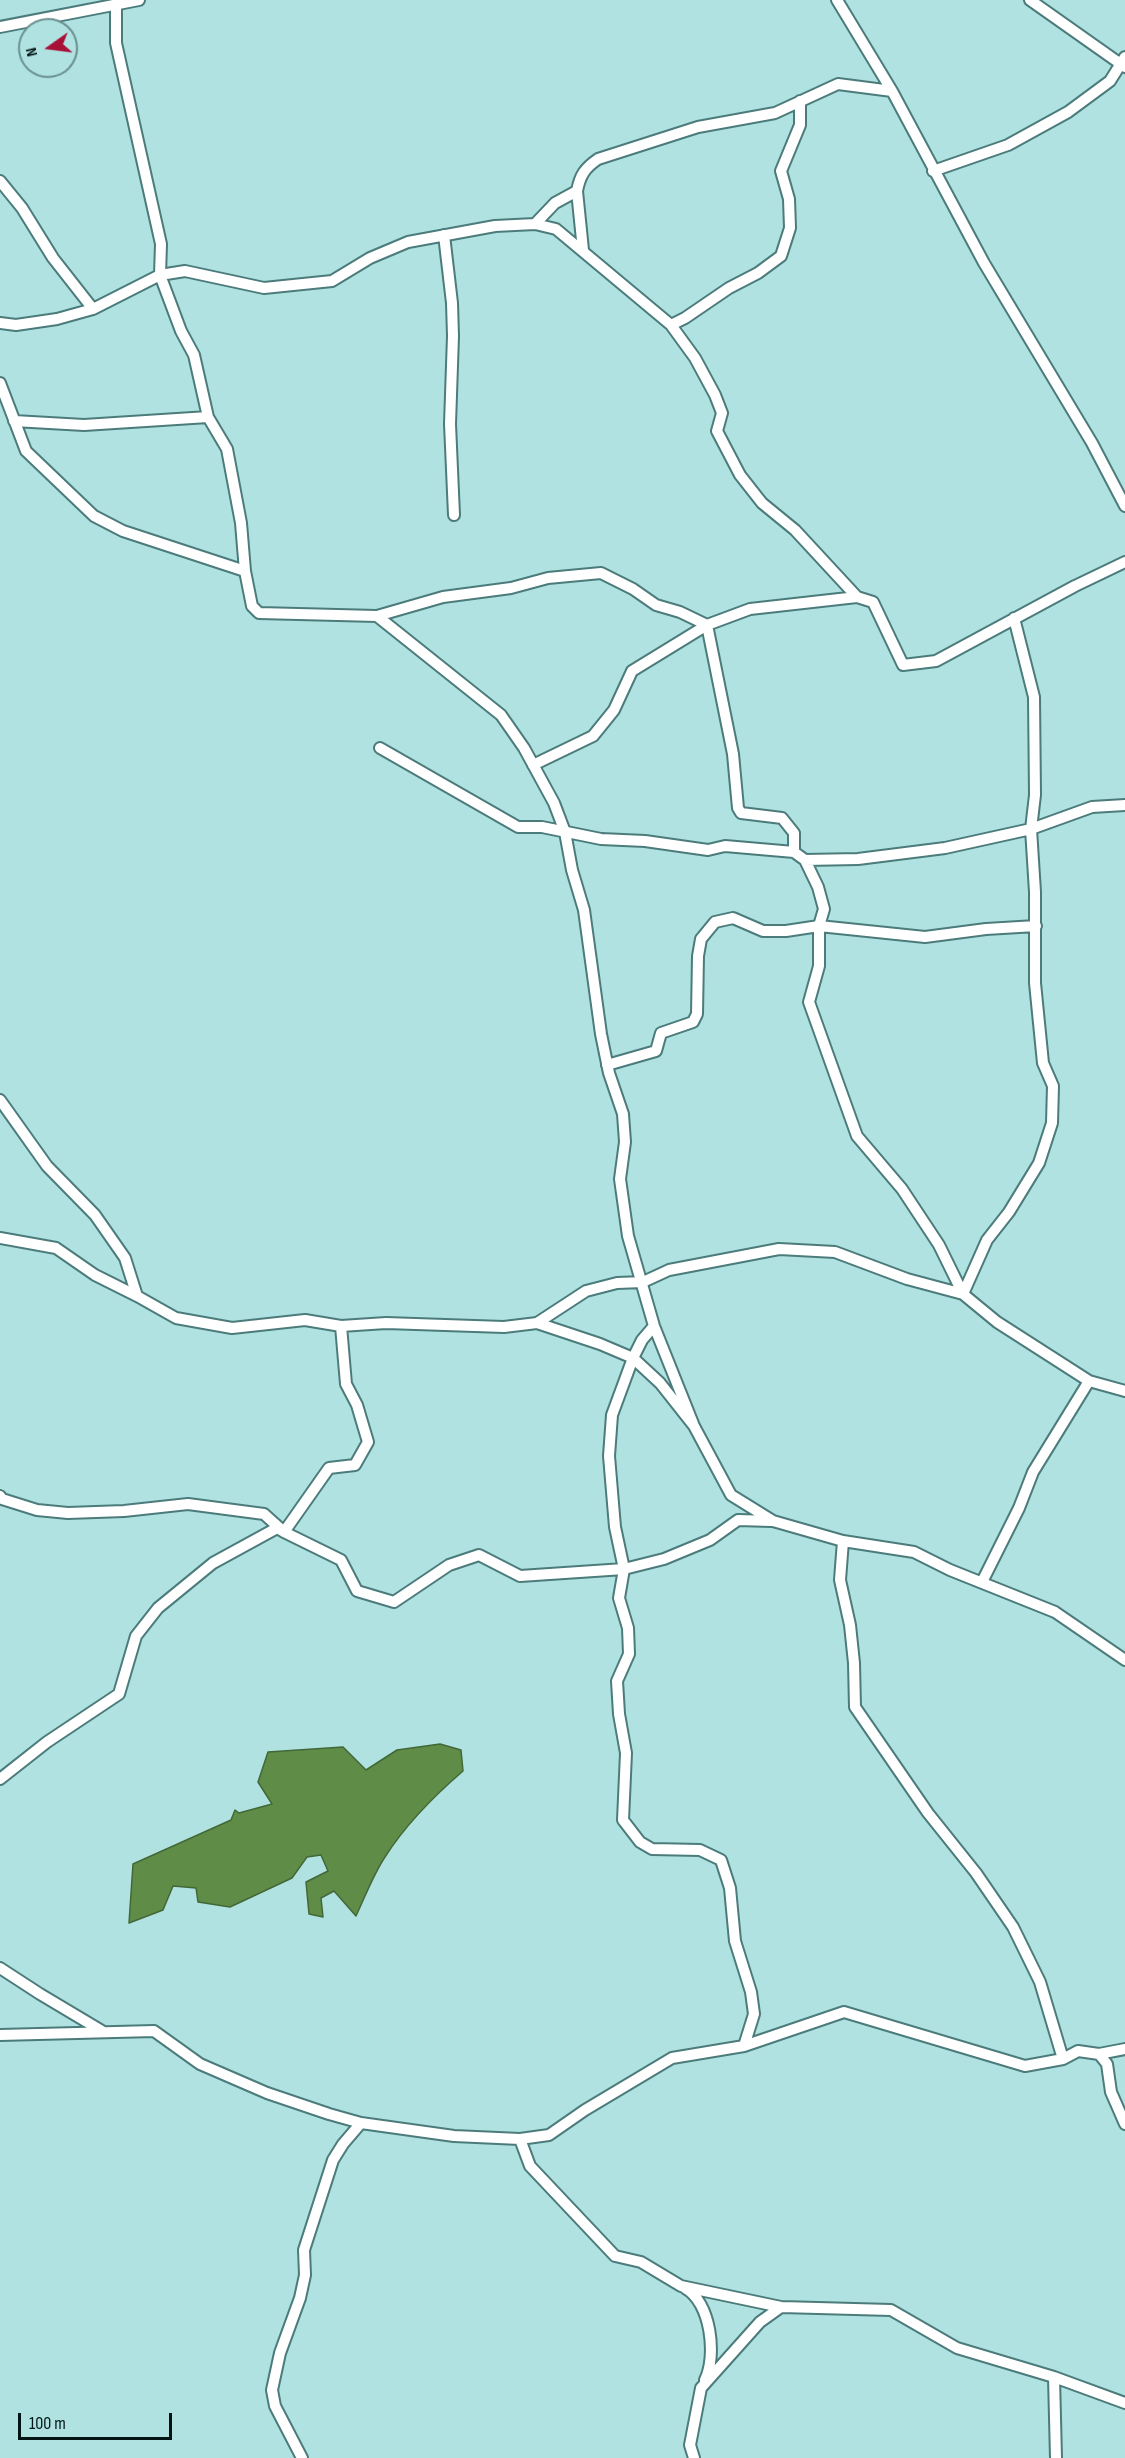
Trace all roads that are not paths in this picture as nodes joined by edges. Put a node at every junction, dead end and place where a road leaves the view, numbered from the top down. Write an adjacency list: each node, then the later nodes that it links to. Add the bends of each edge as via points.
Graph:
1 (139, 0): 4 (street)
2 (837, 0): 7 (street)
3 (1030, 0): 6 (street)
4 (116, 5): 5 (street); 15 (street, via 116,43 161,244)
5 (0, 27)
6 (1124, 63): 9 (street, via 1110,81 1068,112 1008,145)
7 (892, 91): 8 (street, via 838,84); 9 (street)
8 (800, 100): 11 (street, via 775,113 698,127 598,159 580,176); 18 (street, via 800,125 781,171 789,199 790,228 781,256)
9 (933, 171): 22 (street)
10 (0, 181): 16 (street)
11 (578, 191): 12 (street, via 555,203); 14 (street)
12 (535, 224): 13 (street); 14 (street, via 556,229)
13 (444, 235): 15 (street, via 408,242 370,258 332,282 264,288 185,271); 23 (street, via 452,303 450,424)
14 (583, 250): 18 (street)
15 (160, 275): 16 (street); 20 (street, via 194,355)
16 (93, 309): 17 (street, via 57,319 16,325)
17 (0, 323)
18 (671, 325): 26 (street, via 715,395 722,413 717,432 740,475 762,503 795,530)
19 (0, 383): 21 (street)
20 (207, 417): 21 (street, via 84,425); 25 (street, via 227,449 241,523)
21 (14, 421): 25 (street, via 26,452 94,516 123,531)
22 (1125, 506)
23 (454, 515)
24 (1125, 562): 28 (street)
25 (245, 571): 27 (street, via 252,606 259,613)
26 (857, 597): 28 (street, via 873,602 903,666 936,661); 29 (street, via 750,609)
27 (377, 616): 29 (street, via 443,597 511,588 548,578 601,573 656,605); 31 (street, via 501,715)
28 (1014, 618): 33 (street, via 1034,696 1035,795)
29 (707, 625): 31 (street, via 633,671 614,710 593,736); 35 (street, via 728,725 738,808 741,813 782,819 794,833)
30 (380, 748): 34 (street, via 518,827)
31 (533, 765): 34 (street)
32 (1125, 804): 33 (street, via 1092,807)
33 (1031, 829): 36 (street, via 919,851 858,859); 38 (street)
34 (565, 832): 35 (street, via 708,849 724,846); 39 (street, via 584,910)
35 (794, 852): 36 (street)
36 (805, 860): 37 (street, via 824,909)
37 (819, 926): 38 (street, via 925,937); 39 (street, via 763,931 733,918 715,922 701,939 697,1014 693,1022 662,1033 656,1051); 43 (street, via 819,966 809,1002 857,1136 902,1189 939,1245)
38 (1035, 926): 43 (street, via 1035,983 1043,1063 1053,1086 1052,1123 1039,1163 987,1240)
39 (607, 1065): 42 (street, via 623,1114 625,1142 620,1179 628,1236)
40 (0, 1100): 44 (street, via 47,1166 95,1215 125,1258)
41 (0, 1238): 44 (street, via 56,1248 95,1275)
42 (643, 1282): 43 (street, via 669,1270 779,1249 835,1252 907,1280); 45 (street, via 617,1283 586,1291); 47 (street)
43 (963, 1294): 49 (street, via 997,1322)
44 (137, 1296): 46 (street, via 176,1318 232,1328 305,1320)
45 (537, 1323): 46 (street, via 504,1327 386,1323); 48 (street)
46 (341, 1326): 54 (street, via 346,1384 368,1442 355,1465 329,1468)
47 (654, 1326): 48 (street); 51 (street)
48 (633, 1358): 51 (street, via 660,1383); 56 (street, via 612,1415 609,1456 615,1527)
49 (1089, 1381): 50 (street); 57 (street, via 1033,1472)
50 (1125, 1391)
51 (694, 1426): 53 (street, via 730,1496)
52 (0, 1496): 54 (street, via 37,1510 68,1513 188,1504 264,1514)
53 (773, 1521): 55 (street); 56 (street, via 738,1520 710,1540 664,1559)
54 (284, 1533): 56 (street, via 341,1560 357,1591 394,1602 449,1565 479,1555 520,1576); 59 (street, via 277,1528 213,1563 158,1608 136,1636 119,1694)
55 (843, 1540): 57 (street, via 914,1552); 66 (street, via 840,1580 850,1625 855,1707 1013,1927 1040,1982)
56 (624, 1569): 63 (street, via 619,1598 628,1628 629,1654 617,1681 626,1753 623,1820 640,1842 652,1849 700,1850 721,1860 729,1888 735,1941 754,2014)
57 (982, 1582): 58 (street, via 1055,1612)
58 (1125, 1660)
59 (0, 1779)
60 (0, 1968): 61 (street)
61 (103, 2031): 62 (street); 67 (street, via 154,2031 200,2064 267,2093)
62 (0, 2035)
63 (744, 2046): 66 (street, via 844,2012 1025,2066); 69 (street, via 672,2058 549,2135)
64 (1125, 2049): 65 (street)
65 (1099, 2054): 66 (street, via 1078,2051); 68 (street, via 1107,2064 1111,2092)
66 (1063, 2059)
67 (361, 2123): 69 (street, via 454,2136); 75 (street, via 333,2160 304,2250 305,2275 300,2298 280,2353 272,2390 275,2406)
68 (1125, 2124)
69 (520, 2139): 70 (street, via 530,2166 615,2256 641,2262)
70 (681, 2286): 71 (street); 73 (street, via 693,2293 711,2336 710,2369)
71 (781, 2307): 72 (street, via 891,2310 957,2348); 73 (street, via 760,2322)
72 (1054, 2377): 74 (street); 77 (street)
73 (701, 2388): 76 (street, via 690,2445)
74 (1125, 2403)
75 (302, 2458)
76 (694, 2458)
77 (1056, 2458)

